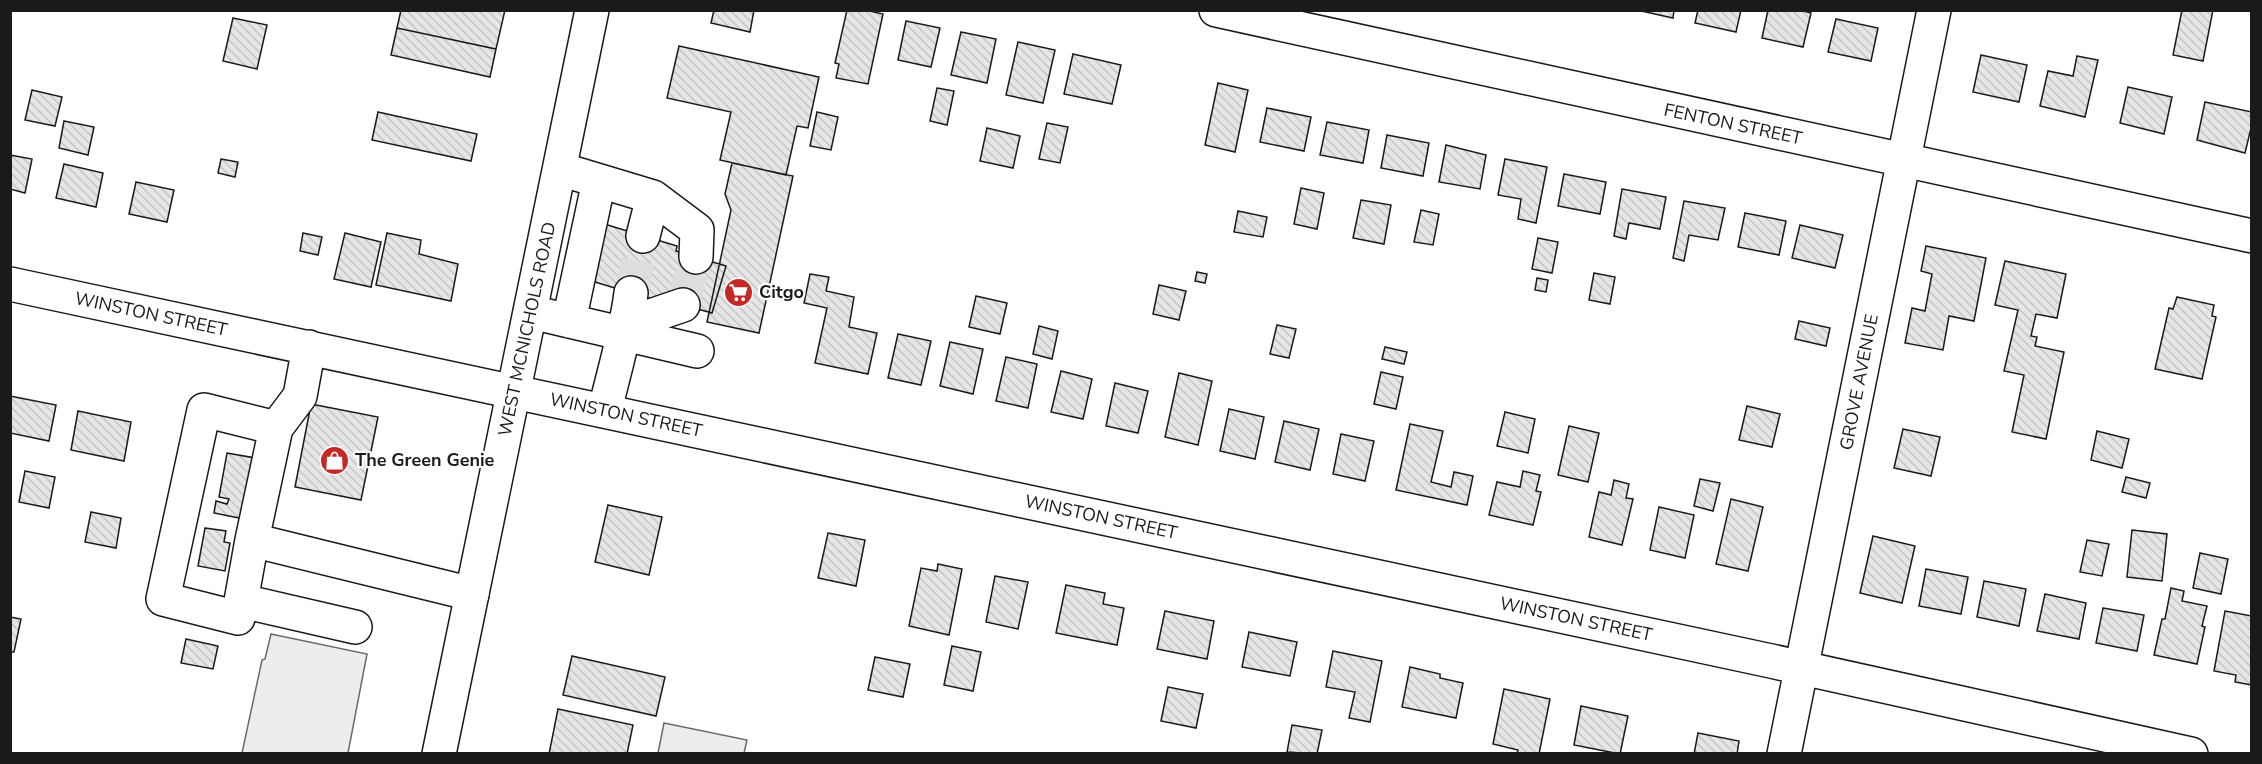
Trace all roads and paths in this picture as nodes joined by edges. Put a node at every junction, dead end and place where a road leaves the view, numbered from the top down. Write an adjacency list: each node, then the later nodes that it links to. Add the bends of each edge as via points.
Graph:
1 (592, 10): 5 (street, WEST MCNICHOLS ROAD)
2 (1216, 10): 4 (street, FENTON STREET)
3 (1934, 10): 4 (street, GROVE AVENUE)
4 (1902, 161): 9 (street, FENTON STREET); 25 (street, GROVE AVENUE)
5 (560, 169): 6 (street); 13 (street, WEST MCNICHOLS ROAD)
6 (599, 181): 7 (street); 15 (street)
7 (653, 197): 8 (street); 10 (street, via 698,230)
8 (643, 236)
9 (2252, 236)
10 (696, 257)
11 (10, 284): 16 (street, WINSTON STREET)
12 (683, 305): 14 (street)
13 (531, 312): 15 (street); 18 (street, WEST MCNICHOLS ROAD)
14 (627, 317): 15 (street); 17 (street); 19 (street)
15 (569, 321)
16 (309, 347): 18 (street, WINSTON STREET); 20 (street, via 300,396)
17 (697, 351)
18 (514, 391): 19 (street, WINSTON STREET); 22 (street, WEST MCNICHOLS ROAD)
19 (605, 410): 25 (street, WINSTON STREET)
20 (276, 428): 21 (street); 23 (street, via 204,410 163,599 238,618)
21 (252, 540): 22 (street); 23 (street)
22 (472, 594): 26 (street, WEST MCNICHOLS ROAD)
23 (242, 601): 24 (street)
24 (356, 627)
25 (1802, 668): 27 (street, GROVE AVENUE); 28 (street, WINSTON STREET)
26 (439, 753)
27 (1784, 753)
28 (2191, 753)

